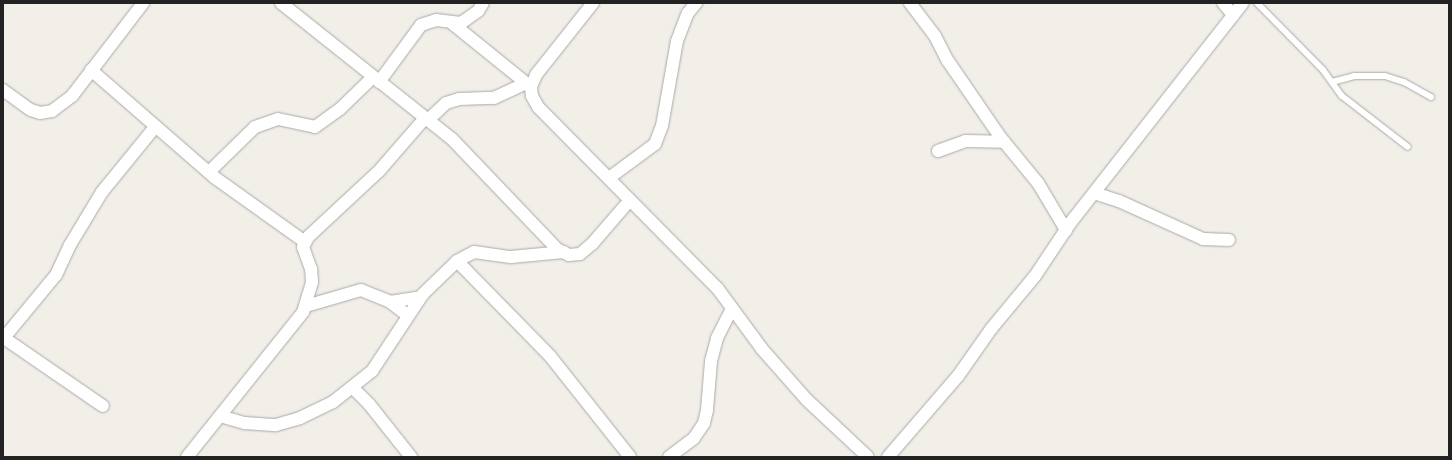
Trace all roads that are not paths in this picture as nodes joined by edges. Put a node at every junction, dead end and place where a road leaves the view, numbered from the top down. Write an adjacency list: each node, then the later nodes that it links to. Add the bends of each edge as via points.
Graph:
1 (143, 3): 12 (street)
2 (281, 3): 13 (street)
3 (483, 3): 11 (street, via 466,20)
4 (593, 3): 15 (street, via 541,66)
5 (696, 3): 24 (street, via 688,13 677,41 662,126 655,144)
6 (910, 3): 20 (street, via 936,36 948,61)
7 (1222, 3): 10 (street)
8 (1243, 3): 10 (street)
9 (1257, 3): 14 (lane)
10 (1233, 15): 25 (street)
11 (453, 24): 13 (street, via 436,20 422,25); 15 (street)
12 (91, 70): 16 (street, via 72,96 52,111 40,113 31,110); 19 (street)
13 (376, 79): 18 (street); 23 (street, via 315,127 278,118 255,127)
14 (1332, 82): 17 (lane, via 1354,76 1385,76 1404,82); 21 (lane, via 1342,96)
15 (529, 85): 18 (street, via 494,98 459,99 446,103); 24 (street, via 538,107)
16 (3, 90)
17 (1431, 97)
18 (427, 119): 31 (street, via 379,171 326,218); 32 (street, via 452,138)
19 (155, 127): 23 (street); 39 (street, via 102,192 70,245 56,275)
20 (1004, 142): 22 (street, via 965,141); 27 (street)
21 (1408, 147)
22 (938, 151)
23 (209, 172): 31 (street)
24 (609, 178): 26 (street)
25 (1094, 193): 28 (street); 30 (street, via 1119,201 1203,239)
26 (630, 200): 32 (street, via 619,215 580,254 569,255); 37 (street, via 718,289)
27 (1056, 209): 28 (street); 29 (street)
28 (1077, 216): 29 (street)
29 (1066, 230): 48 (street, via 1035,276 991,329 958,376)
30 (1229, 240)
31 (305, 242): 36 (street, via 302,247 311,269 312,282)
32 (564, 252): 33 (street, via 511,257 474,252)
33 (457, 261): 34 (street); 45 (street, via 550,356)
34 (420, 297): 35 (street); 38 (street)
35 (390, 302): 36 (street, via 361,290); 38 (street)
36 (306, 306): 42 (street)
37 (732, 309): 46 (street, via 717,338 711,361 704,423 694,438); 47 (street, via 762,349 807,400)
38 (407, 315): 40 (street, via 372,371)
39 (3, 339): 41 (street)
40 (352, 387): 42 (street, via 333,402 300,418 276,424 246,423); 44 (street, via 369,404)
41 (103, 406)
42 (220, 416): 43 (street)
43 (187, 457)
44 (411, 457)
45 (630, 457)
46 (669, 457)
47 (868, 457)
48 (888, 457)

